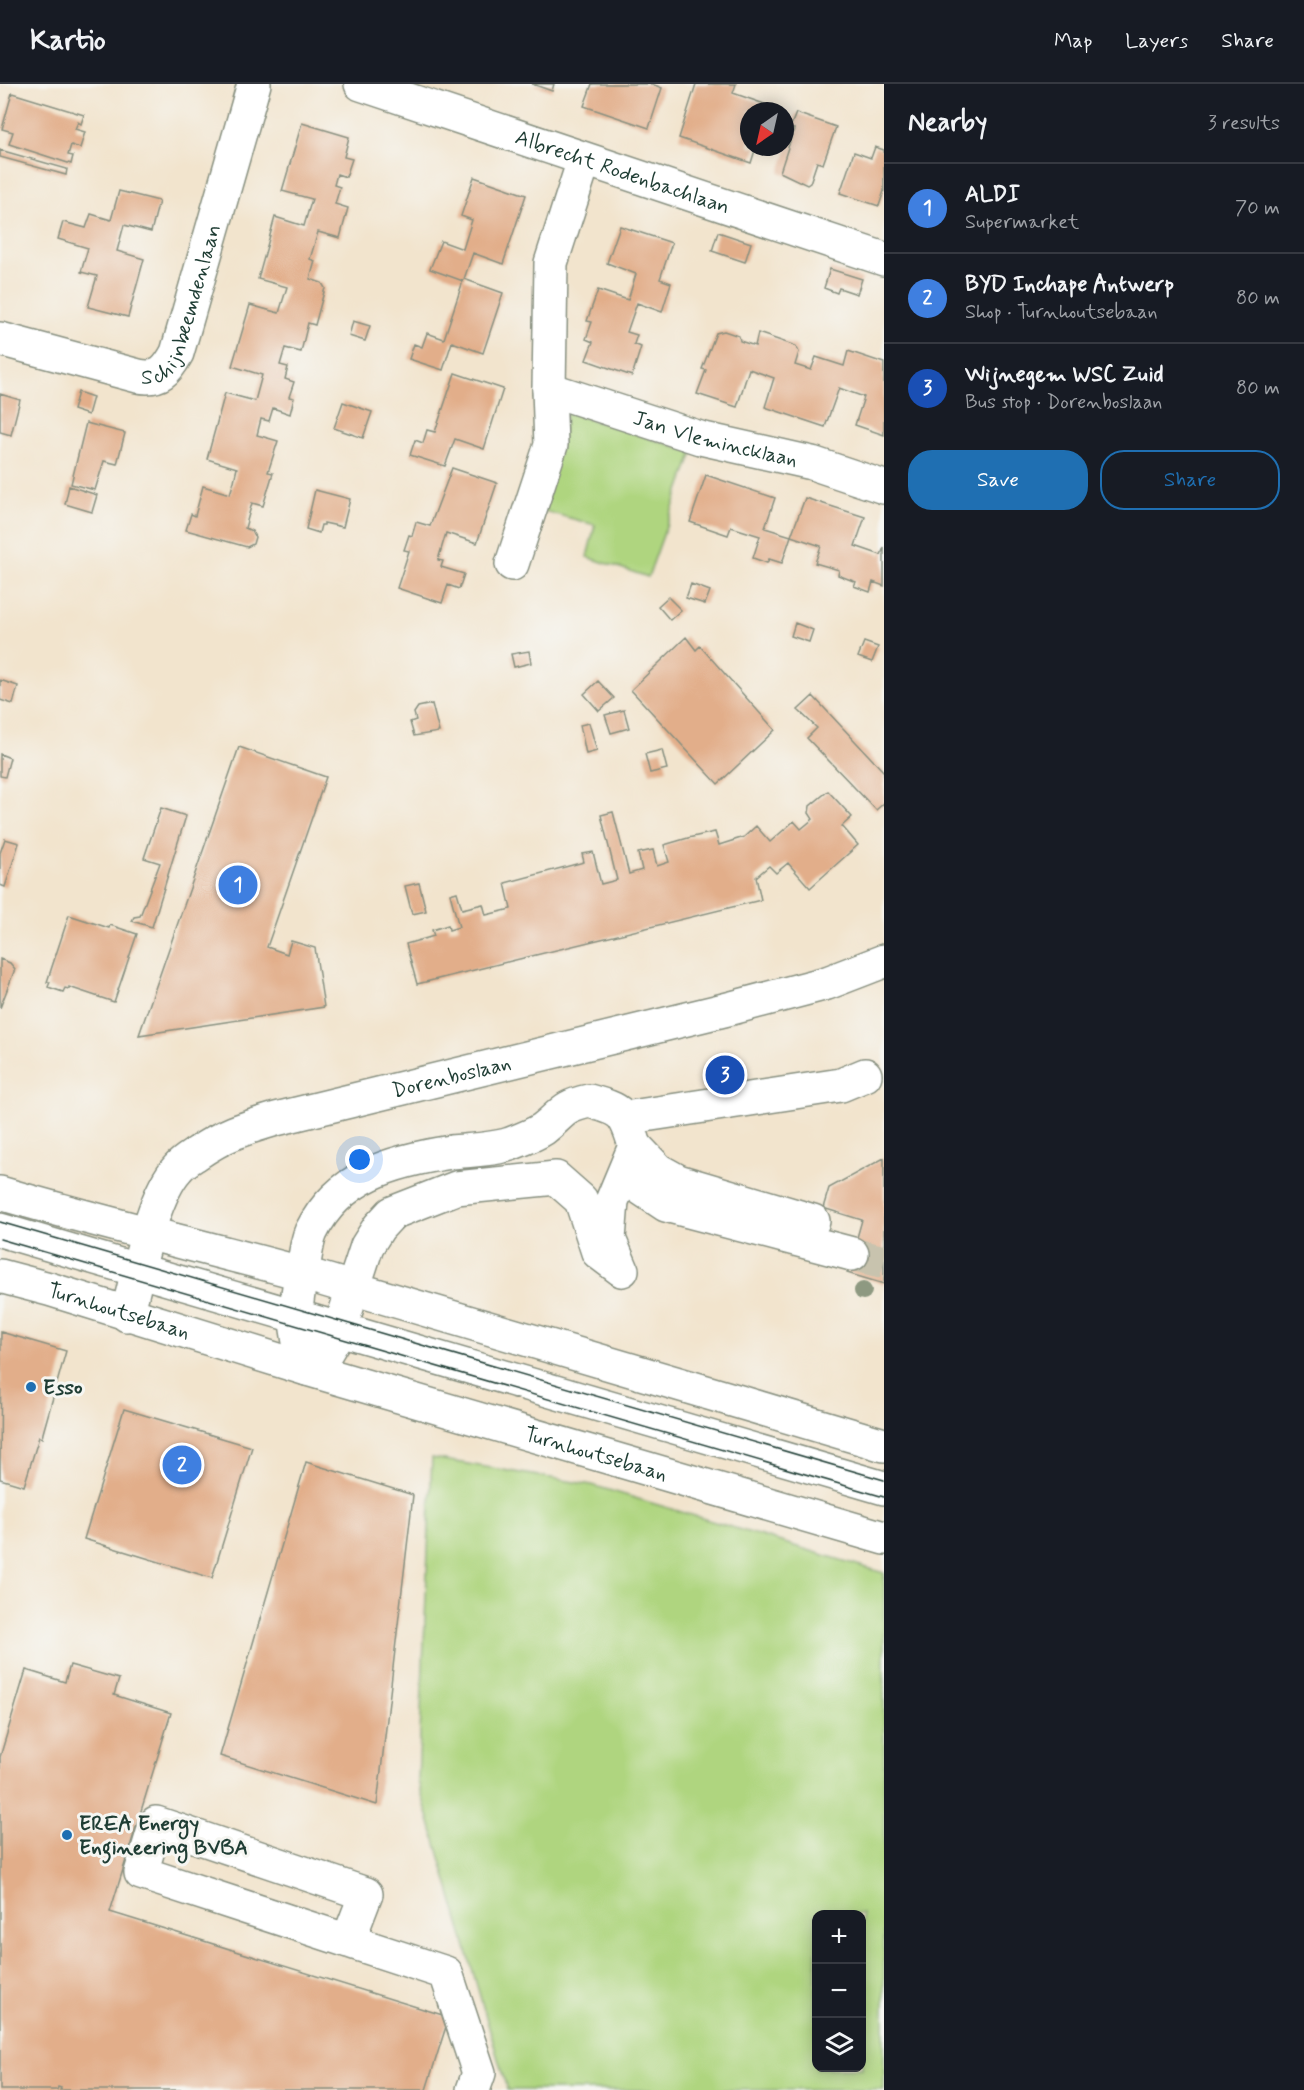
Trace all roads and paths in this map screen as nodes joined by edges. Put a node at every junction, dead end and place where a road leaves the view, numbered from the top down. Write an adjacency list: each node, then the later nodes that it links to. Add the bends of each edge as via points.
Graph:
1 (254, 84): 5 (street, Schijnbeemdenlaan, via 177,353 169,366 149,378)
2 (361, 84): 3 (street, Albrecht Rodenbachlaan)
3 (584, 160): 4 (street, Albrecht Rodenbachlaan); 6 (street, via 551,263)
4 (884, 259)
5 (0, 339)
6 (549, 389): 7 (street, Jan Vlemincklaan, via 700,438 812,463); 8 (street, via 551,445)
7 (884, 487)
8 (512, 564)
9 (884, 961): 14 (street, Dorenboslaan, via 827,983 728,1009 242,1129 219,1138 180,1165 158,1200)
10 (865, 1075): 11 (street)
11 (629, 1144): 15 (street, via 642,1189 666,1205); 17 (street, via 614,1108 589,1101 572,1105 543,1129 509,1144 382,1167 357,1180 333,1200 311,1232); 19 (street, via 612,1201 609,1239 622,1270 598,1252 581,1200 556,1178 456,1188 392,1213 367,1246)
12 (0, 1193): 14 (street)
13 (0, 1230): 16 (street, Turnhoutsebaan)
14 (148, 1233): 16 (street, Dorenboslaan); 17 (street)
15 (855, 1244)
16 (139, 1271): 20 (street, Dorenboslaan); 21 (street, Turnhoutsebaan)
17 (301, 1274): 19 (street); 21 (street)
18 (0, 1276): 20 (street, Turnhoutsebaan)
19 (352, 1288): 22 (street); 24 (street)
20 (127, 1315): 23 (street, Turnhoutsebaan)
21 (296, 1317): 22 (street, Turnhoutsebaan); 23 (street, via 298,1344)
22 (339, 1329): 23 (street, via 325,1354); 25 (street, Turnhoutsebaan)
23 (308, 1370): 26 (street, Turnhoutsebaan)
24 (884, 1445)
25 (884, 1488)
26 (884, 1538)
27 (348, 1941): 27 (street, via 141,1873 156,1823 366,1894); 28 (street, via 446,1973 479,2073)
28 (473, 2090)

